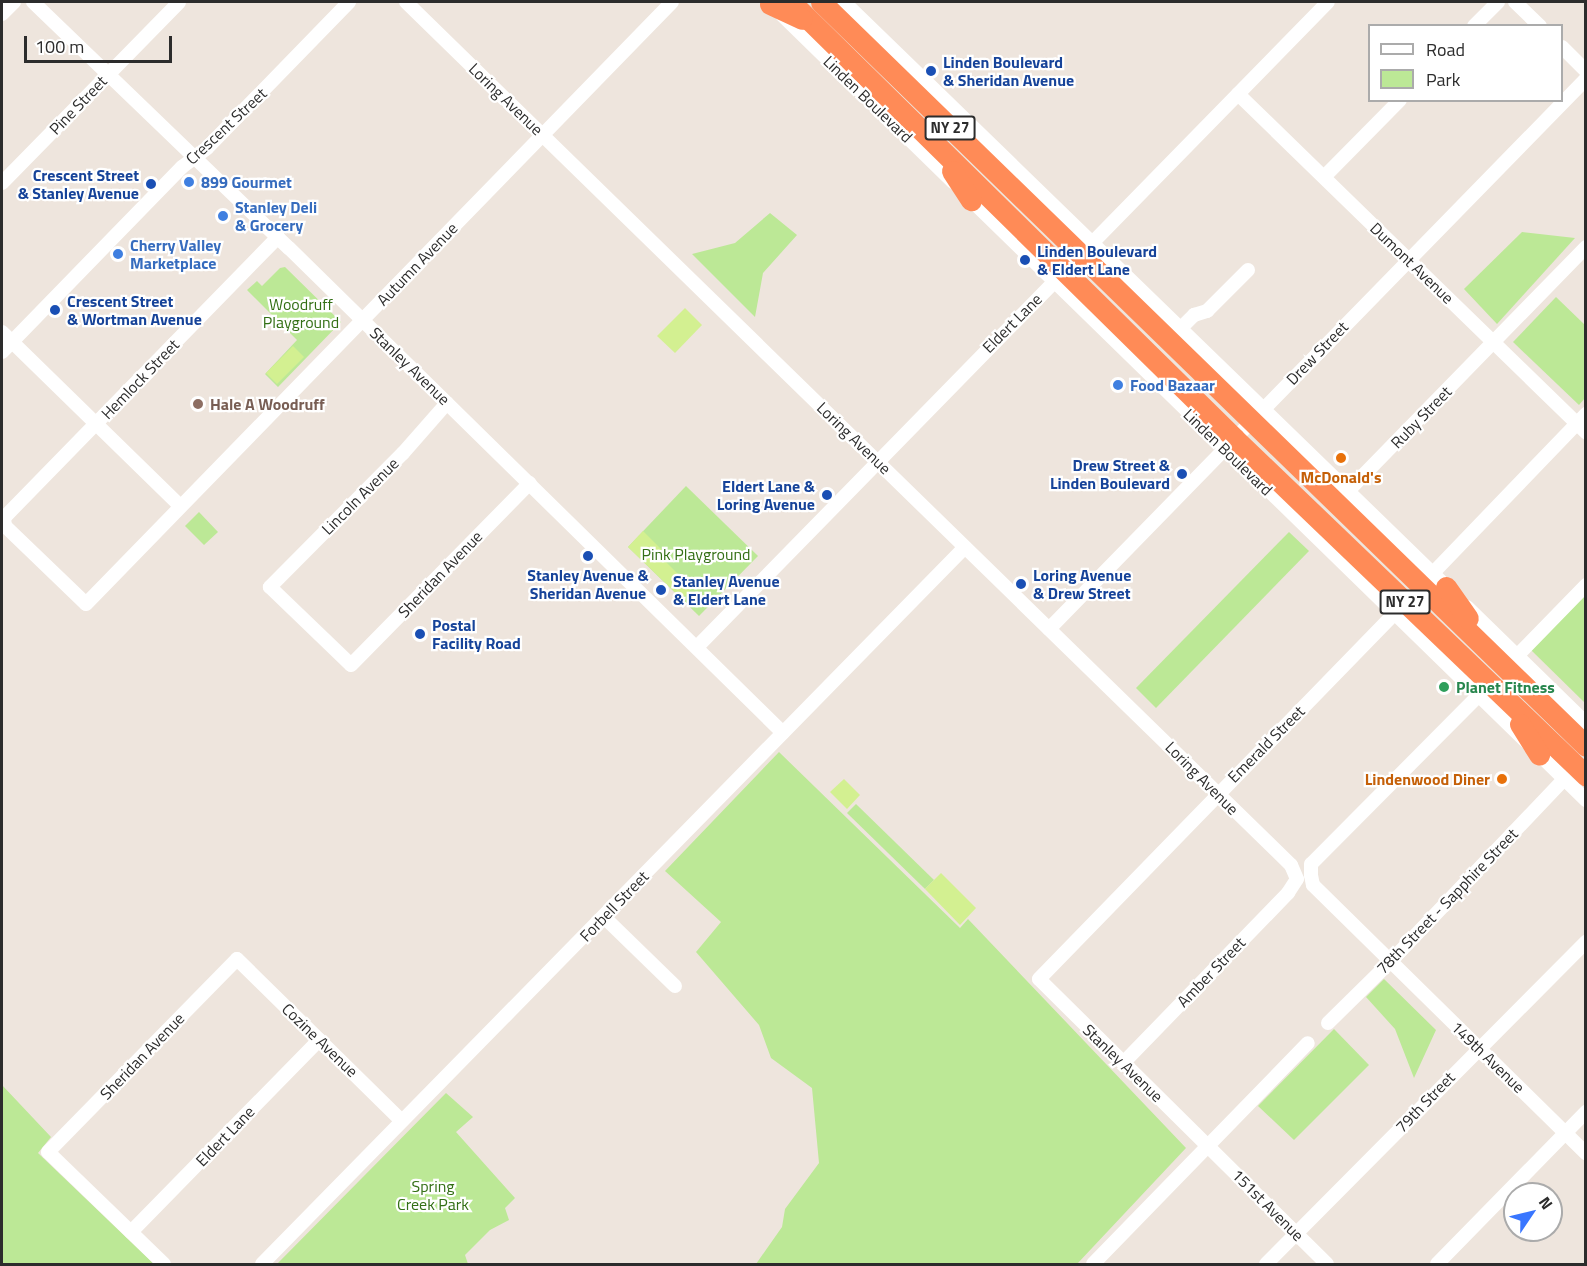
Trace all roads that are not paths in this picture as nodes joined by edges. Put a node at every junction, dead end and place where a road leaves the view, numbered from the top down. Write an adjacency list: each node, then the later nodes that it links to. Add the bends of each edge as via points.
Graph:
1 (14, 2): 13 (street)
2 (33, 2): 18 (street, Stanley Avenue)
3 (178, 2): 18 (street, Pine Street)
4 (349, 2): 26 (street, Crescent Street)
5 (406, 2): 24 (street, Loring Avenue)
6 (672, 2): 24 (street, Autumn Avenue)
7 (777, 2): 25 (highway, Linden Boulevard / NY 27, via 818,27); 29 (street, Linden Boulevard)
8 (821, 2): 21 (highway, Linden Boulevard / NY 27)
9 (844, 2): 23 (street, Linden Boulevard)
10 (1328, 2): 20 (street, Eldert Lane)
11 (1498, 2): 14 (street)
12 (1515, 2): 15 (street)
13 (2, 14)
14 (1476, 24)
15 (1538, 24)
16 (1563, 48): 17 (street)
17 (1586, 71)
18 (108, 74): 26 (street, Stanley Avenue); 28 (street, Pine Street)
19 (1586, 79): 32 (street, Drew Street)
20 (1238, 94): 27 (street, Dumont Avenue); 33 (street, Eldert Lane)
21 (920, 98): 23 (highway); 33 (highway, Linden Boulevard / NY 27)
22 (1398, 102): 27 (street)
23 (978, 133): 33 (street, Linden Boulevard)
24 (542, 135): 37 (street, Autumn Avenue); 48 (street, Loring Avenue)
25 (931, 138): 29 (highway); 33 (highway, Linden Boulevard / NY 27)
26 (195, 158): 30 (street, Stanley Avenue); 38 (street, Crescent Street)
27 (1324, 177): 32 (street, Dumont Avenue)
28 (2, 183)
29 (971, 200): 33 (street, Linden Boulevard)
30 (278, 237): 37 (street, Stanley Avenue); 46 (street, Hemlock Street)
31 (1586, 247): 40 (street, Ruby Street)
32 (1408, 260): 40 (street, Dumont Avenue); 44 (street, Drew Street)
33 (1072, 262): 35 (street, Linden Boulevard); 36 (highway, Linden Boulevard / NY 27); 39 (highway, Linden Boulevard / NY 27); 42 (street, Linden Boulevard); 48 (street, Eldert Lane)
34 (1248, 270): 39 (street, via 1207,311 1194,315)
35 (1138, 289): 39 (highway)
36 (1110, 314): 42 (highway); 47 (highway, Linden Boulevard / NY 27)
37 (363, 320): 43 (street, Stanley Avenue); 51 (street, Autumn Avenue)
38 (7, 337): 41 (street, Crescent Street); 46 (street)
39 (1179, 338): 44 (highway, Linden Boulevard / NY 27)
40 (1493, 342): 45 (street, Dumont Avenue); 50 (street, Ruby Street)
41 (2, 352)
42 (1148, 374): 47 (street, Linden Boulevard)
43 (447, 403): 49 (street, Stanley Avenue); 62 (street, Lincoln Avenue, via 270,587)
44 (1258, 414): 47 (street, Drew Street); 50 (street, Linden Boulevard); 60 (highway, Linden Boulevard / NY 27)
45 (1582, 423): 55 (street)
46 (96, 424): 51 (street); 52 (street, Hemlock Street)
47 (1229, 443): 54 (street, Linden Boulevard); 57 (highway, Linden Boulevard / NY 27); 58 (street, Drew Street)
48 (877, 460): 53 (street, Loring Avenue); 59 (street, Eldert Lane)
49 (530, 483): 59 (street, Stanley Avenue); 62 (street, Sheridan Avenue)
50 (1348, 491): 55 (street, Linden Boulevard)
51 (180, 506): 52 (street, Autumn Avenue, via 86,604)
52 (3, 522)
53 (965, 547): 58 (street, Loring Avenue); 66 (street, Forbell Street)
54 (1334, 554): 57 (highway)
55 (1439, 580): 60 (highway); 61 (street, Linden Boulevard)
56 (1586, 585): 61 (street)
57 (1397, 605): 63 (street, Linden Boulevard); 64 (highway, Linden Boulevard / NY 27); 71 (street, Emerald Street)
58 (1049, 628): 71 (street, Loring Avenue)
59 (697, 647): 66 (street, Stanley Avenue)
60 (1493, 656): 67 (highway, Linden Boulevard / NY 27)
61 (1517, 656): 65 (street, Linden Boulevard)
62 (351, 665)
63 (1479, 695): 68 (street, Linden Boulevard); 77 (street, via 1311,864 1314,885)
64 (1502, 696): 68 (highway); 69 (highway, Linden Boulevard / NY 27)
65 (1586, 723)
66 (783, 733): 74 (street, Forbell Street)
67 (1586, 747)
68 (1539, 754): 70 (street, Linden Boulevard)
69 (1586, 776)
70 (1564, 778): 72 (street, Linden Boulevard); 77 (street, 78th Street - Sapphire Street)
71 (1217, 793): 73 (street, Loring Avenue, via 1291,865); 78 (street, Emerald Street)
72 (1586, 800)
73 (1297, 879): 84 (street, Amber Street, via 1288,893)
74 (604, 916): 79 (street); 86 (street, Forbell Street)
75 (1586, 942): 83 (street, 79th Street)
76 (237, 959): 81 (street, Cozine Avenue); 90 (street, Sheridan Avenue, via 48,1152)
77 (1390, 962): 80 (street, 78th Street - Sapphire Street); 83 (street, 149th Avenue)
78 (1039, 979): 84 (street, Stanley Avenue)
79 (675, 986)
80 (1329, 1023)
81 (319, 1040): 86 (street, Cozine Avenue); 90 (street, Eldert Lane)
82 (1308, 1043): 88 (street)
83 (1478, 1048): 87 (street, 149th Avenue); 91 (street, 79th Street)
84 (1123, 1063): 88 (street, Stanley Avenue)
85 (1586, 1112): 87 (street)
86 (402, 1121): 93 (street, Forbell Street)
87 (1565, 1133): 89 (street, 149th Avenue); 97 (street)
88 (1208, 1145): 91 (street, 151st Avenue); 94 (street)
89 (1586, 1153)
90 (131, 1232): 92 (street)
91 (1296, 1234): 95 (street, 79th Street); 96 (street, 151st Avenue)
92 (164, 1264)
93 (262, 1264)
94 (1093, 1264)
95 (1266, 1264)
96 (1327, 1264)
97 (1437, 1264)

